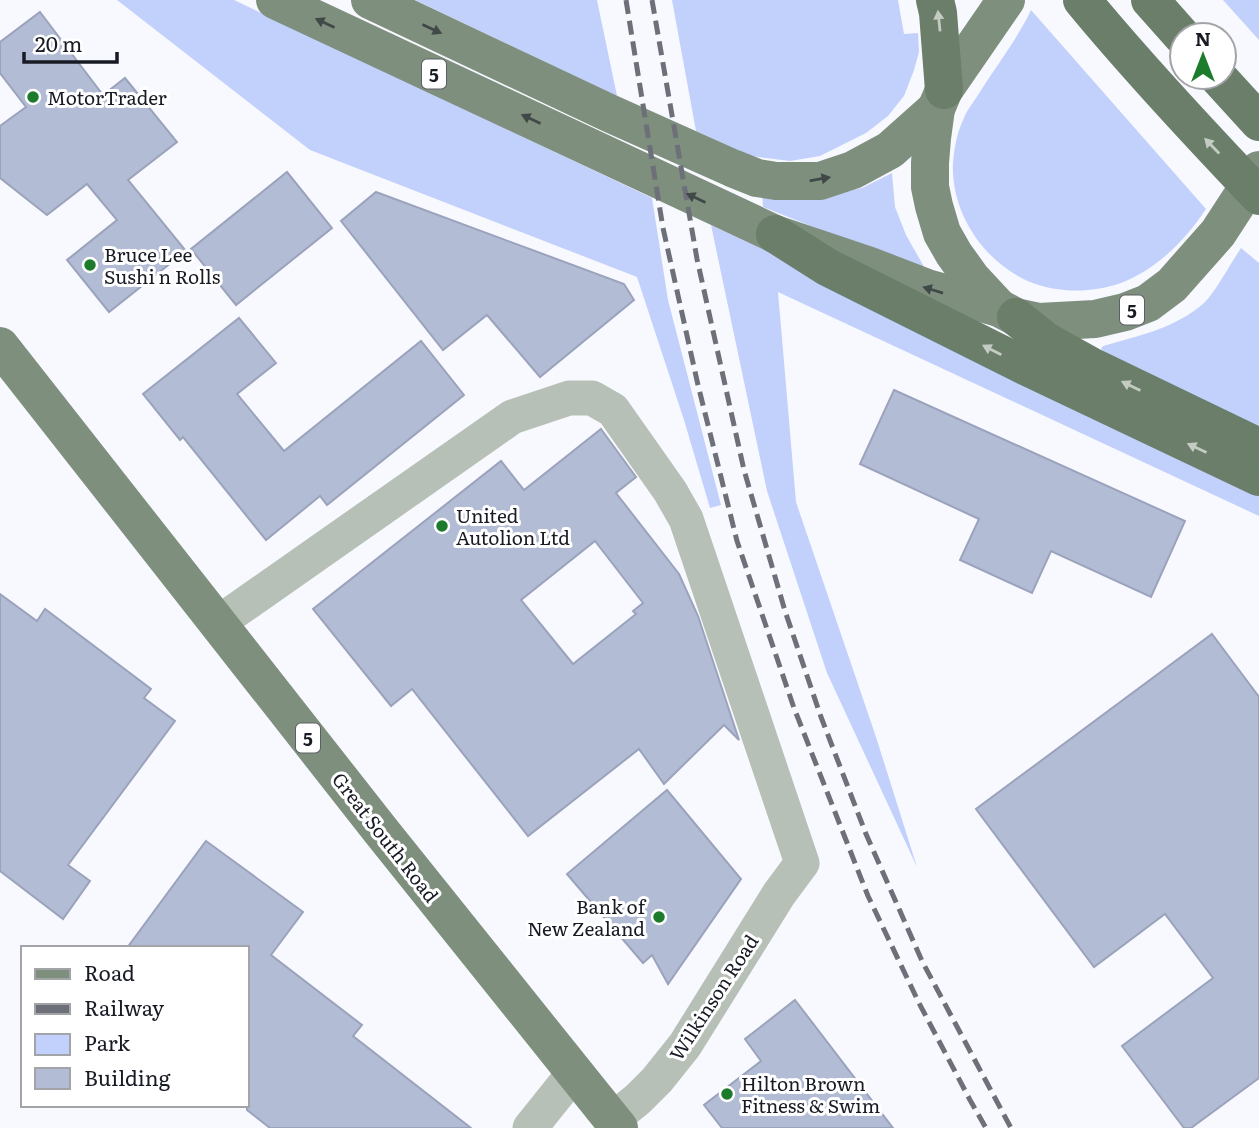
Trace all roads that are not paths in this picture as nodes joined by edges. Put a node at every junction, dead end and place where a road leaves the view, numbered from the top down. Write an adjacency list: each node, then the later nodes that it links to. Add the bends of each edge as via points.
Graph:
1 (275, 0): 13 (main road, 5, one-way to 1)
2 (370, 0): 9 (main road, 5, one-way to 9, via 609,113 752,176 776,181 820,181 853,170 890,150)
3 (935, 0): 9 (highway, one-way to 3)
4 (1005, 0): 9 (main road, 5)
5 (1082, 0): 12 (highway, one-way to 5)
6 (1150, 0): 7 (highway)
7 (1169, 21)
8 (1231, 91): 10 (highway)
9 (940, 100): 14 (main road, via 932,138 930,187 942,233 972,279)
10 (1259, 122)
11 (1259, 170): 14 (main road, 5, via 1218,233 1172,285 1148,303 1095,319 1039,322)
12 (1259, 196)
13 (766, 230): 14 (main road, 5, one-way to 13); 17 (highway, one-way to 13, via 1012,360 827,267)
14 (1008, 312): 16 (highway, one-way to 14, via 1080,360)
15 (0, 346): 18 (main road, Great South Road / 5)
16 (1259, 447)
17 (1259, 477)
18 (218, 623): 19 (main road, Great South Road / 5); 20 (street, Wilkinson Road, via 512,417 569,398 592,398 612,410 686,519 802,863 685,1045)
19 (574, 1073): 20 (main road, Great South Road / 5); 21 (street)
20 (615, 1124)
21 (530, 1128)

